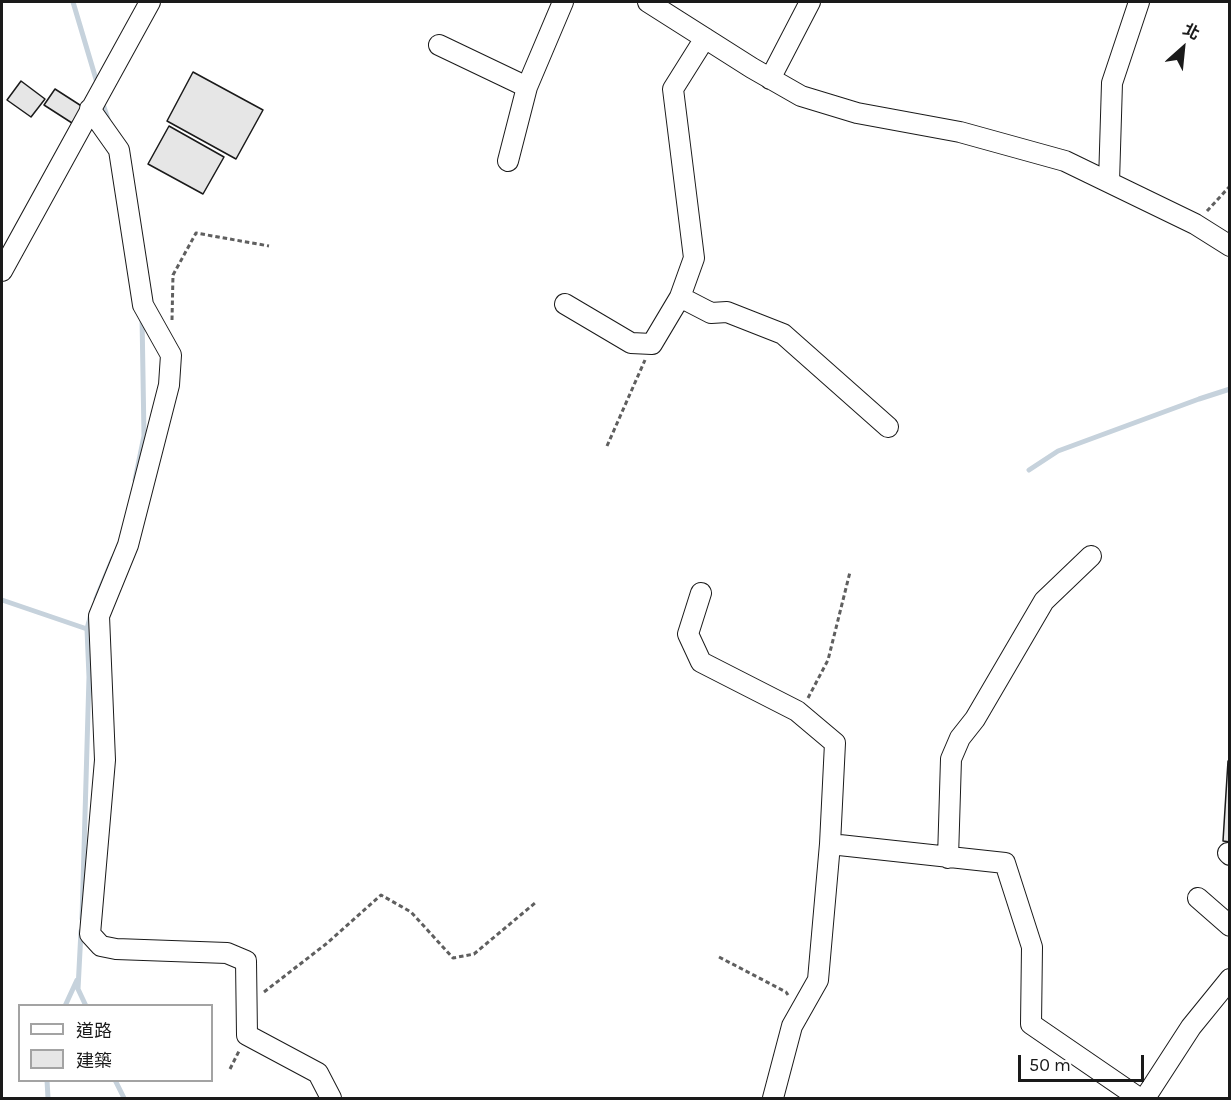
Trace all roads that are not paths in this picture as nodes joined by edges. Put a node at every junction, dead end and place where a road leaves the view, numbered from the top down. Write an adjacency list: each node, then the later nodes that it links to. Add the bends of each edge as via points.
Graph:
1 (150, 2): 10 (street)
2 (563, 2): 9 (street)
3 (648, 2): 6 (street)
4 (810, 2): 8 (street)
5 (1138, 2): 12 (street, via 1112,83)
6 (705, 38): 8 (street); 15 (street, via 673,89 694,258)
7 (439, 45): 9 (street)
8 (770, 79): 12 (street, via 801,96 857,113 960,132 1065,161)
9 (526, 87): 11 (street)
10 (90, 109): 14 (street); 25 (street, via 119,150 143,305 171,355 169,386 128,545 99,616 105,760 90,934 101,946 116,949 227,953 246,961 247,1035 318,1072)
11 (508, 161)
12 (1109, 182): 13 (street, via 1195,224)
13 (1230, 246)
14 (2, 272)
15 (680, 297): 16 (street, via 652,344 631,343); 17 (street, via 711,313 727,312 783,334)
16 (565, 304)
17 (888, 427)
18 (1091, 556): 21 (street, via 1044,601 960,738 951,759)
19 (701, 593): 20 (street, via 688,634 701,662 800,714 835,743)
20 (830, 844): 21 (street); 26 (street, via 818,980 794,1022)
21 (948, 858): 27 (street, via 1005,863 1032,947 1031,1024)
22 (1198, 898): 23 (street)
23 (1230, 926)
24 (1230, 979): 28 (street, via 1191,1027)
25 (332, 1098)
26 (773, 1098)
27 (1139, 1098)
28 (1145, 1098)

